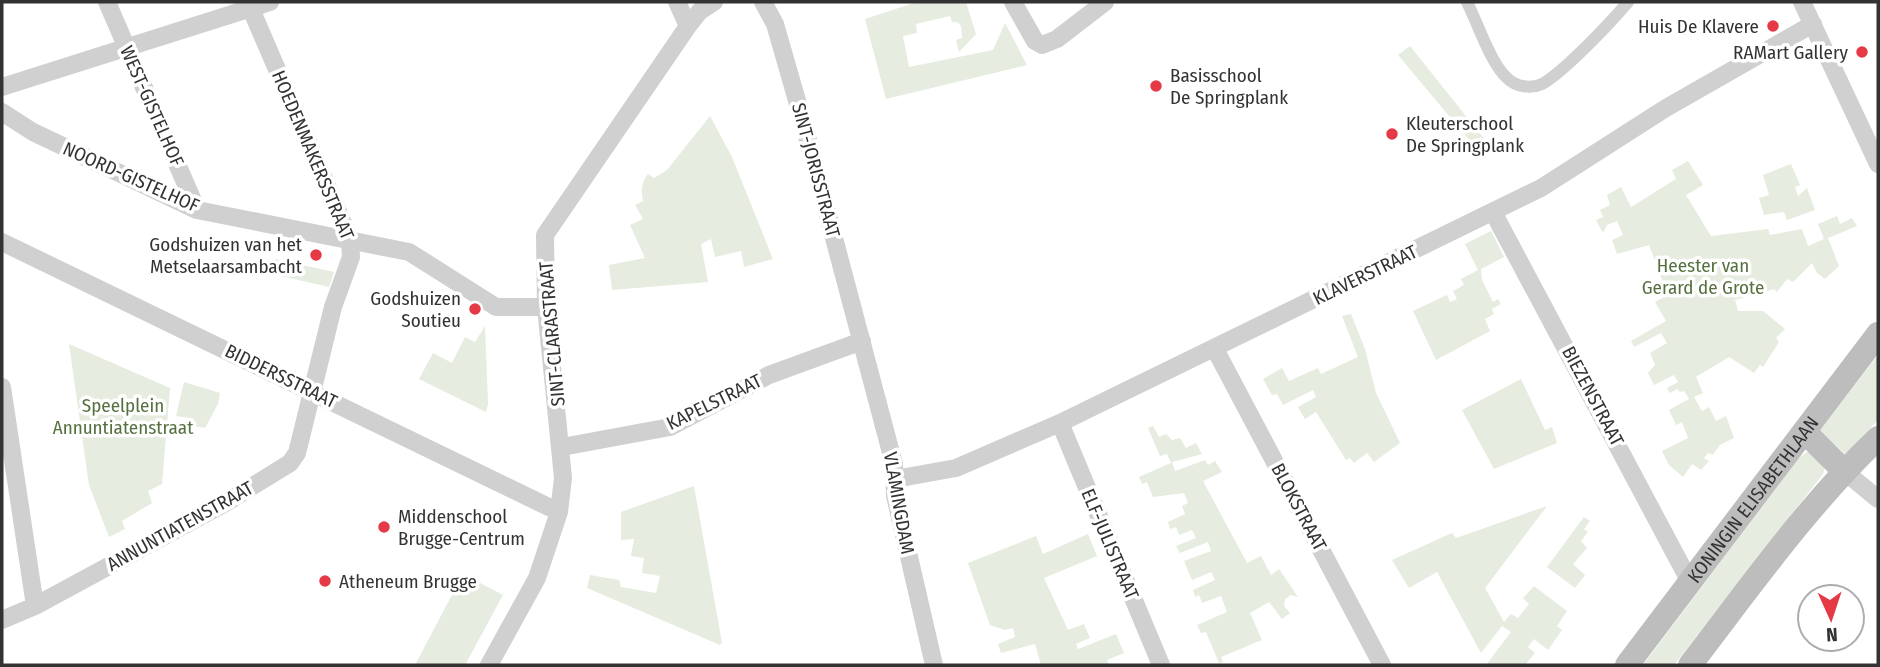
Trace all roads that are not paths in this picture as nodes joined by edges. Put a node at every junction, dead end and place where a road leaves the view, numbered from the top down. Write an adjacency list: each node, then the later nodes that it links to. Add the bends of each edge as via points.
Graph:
1 (107, 2): 14 (street, WEST-GISTELHOF)
2 (270, 2): 11 (street)
3 (677, 2): 13 (street)
4 (714, 2): 13 (street, SINT-CLARASTRAAT)
5 (1013, 2): 6 (street, via 1035,41 1042,45)
6 (1105, 2)
7 (1467, 2): 8 (street, via 1502,73 1528,87 1552,76)
8 (1628, 2)
9 (1802, 2): 12 (street)
10 (767, 3): 24 (street, SINT-JORISSTRAAT)
11 (249, 4): 14 (street); 21 (street, HOEDENMAKERSSTRAAT)
12 (1813, 24): 17 (street); 19 (street, KLAVERSTRAAT, via 1666,108 1541,188)
13 (688, 26): 22 (street, SINT-CLARASTRAAT, via 545,235)
14 (126, 47): 15 (street); 18 (street, WEST-GISTELHOF)
15 (2, 87)
16 (2, 112): 18 (street, NOORD-GISTELHOF, via 33,132)
17 (1878, 164)
18 (197, 209): 21 (street, NOORD-GISTELHOF)
19 (1493, 212): 25 (street, KLAVERSTRAAT); 37 (street, BIEZENSTRAAT)
20 (2, 242): 27 (street, BIDDERSSTRAAT)
21 (350, 242): 22 (street, NOORD-GISTELHOF, via 409,252 496,307); 27 (street, HOEDENMAKERSSTRAAT, via 351,257 333,307)
22 (546, 307): 31 (street, SINT-CLARASTRAAT)
23 (1878, 334): 29 (main road, KONINGIN ELISABETHLAAN)
24 (862, 341): 31 (street, KAPELSTRAAT, via 769,375 670,427); 34 (street, VLAMINGDAM)
25 (1215, 349): 28 (street, KLAVERSTRAAT); 43 (street, BLOKSTRAAT)
26 (2, 387): 38 (street)
27 (314, 392): 36 (street, BIDDERSSTRAAT); 38 (street, ANNUNTIATENSTRAAT, via 290,463)
28 (1059, 423): 34 (street, KLAVERSTRAAT, via 956,468); 42 (street, ELF-JULISTRAAT)
29 (1805, 432): 33 (main road); 37 (main road, KONINGIN ELISABETHLAAN)
30 (1878, 438): 33 (main road)
31 (562, 447): 36 (street, SINT-CLARASTRAAT)
32 (1878, 459): 33 (main road)
33 (1844, 471): 35 (street); 45 (main road)
34 (895, 479): 41 (street, VLAMINGDAM)
35 (1878, 499)
36 (559, 512): 40 (street, SINT-CLARASTRAAT, via 537,578)
37 (1690, 582): 44 (main road, KONINGIN ELISABETHLAAN)
38 (35, 606): 39 (street, ANNUNTIATENSTRAAT)
39 (2, 620)
40 (489, 665)
41 (934, 665)
42 (1161, 665)
43 (1382, 665)
44 (1627, 665)
45 (1690, 665)

